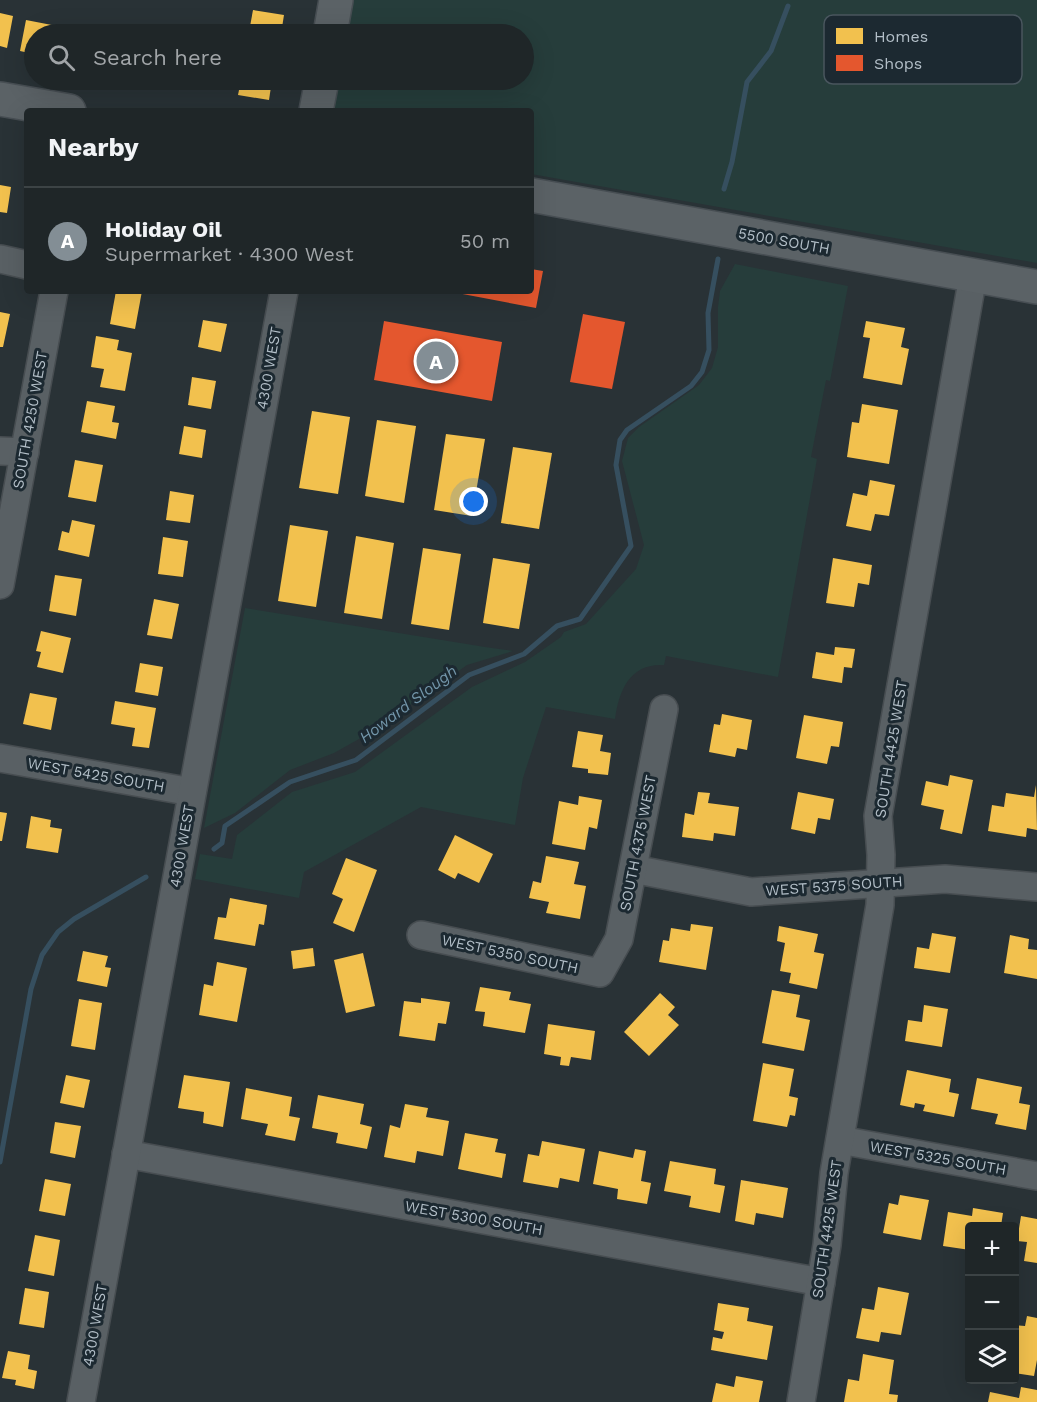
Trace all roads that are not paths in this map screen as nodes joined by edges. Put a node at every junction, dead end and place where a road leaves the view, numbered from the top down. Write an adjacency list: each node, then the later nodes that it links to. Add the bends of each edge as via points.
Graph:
1 (336, 0): 2 (main road)
2 (332, 24)
3 (320, 90): 6 (main road)
4 (0, 99): 5 (main road)
5 (52, 108)
6 (317, 108)
7 (534, 196): 10 (main road, 5500 SOUTH)
8 (0, 259): 9 (street)
9 (24, 264)
10 (973, 276): 11 (main road, 5500 SOUTH); 20 (street, SOUTH 4425 WEST, via 878,816)
11 (1037, 287)
12 (53, 294): 14 (street, SOUTH 4250 WEST)
13 (283, 294): 18 (street, 4300 WEST)
14 (12, 451): 15 (street, SOUTH 4250 WEST)
15 (0, 585)
16 (664, 709): 19 (street, SOUTH 4375 WEST)
17 (0, 758): 18 (street, WEST 5425 SOUTH)
18 (192, 792): 25 (street, 4300 WEST)
19 (633, 869): 20 (street, WEST 5375 SOUTH, via 751,892); 23 (street, SOUTH 4375 WEST, via 619,939)
20 (881, 883): 21 (street, WEST 5375 SOUTH, via 945,879); 24 (street, SOUTH 4425 WEST)
21 (1037, 887)
22 (421, 934): 23 (street, WEST 5350 SOUTH)
23 (600, 973)
24 (840, 1140): 26 (street, WEST 5325 SOUTH); 27 (street, SOUTH 4425 WEST)
25 (126, 1155): 27 (street, WEST 5300 SOUTH); 28 (street, 4300 WEST)
26 (1037, 1176)
27 (821, 1282): 29 (street, SOUTH 4425 WEST)
28 (81, 1402)
29 (801, 1402)

